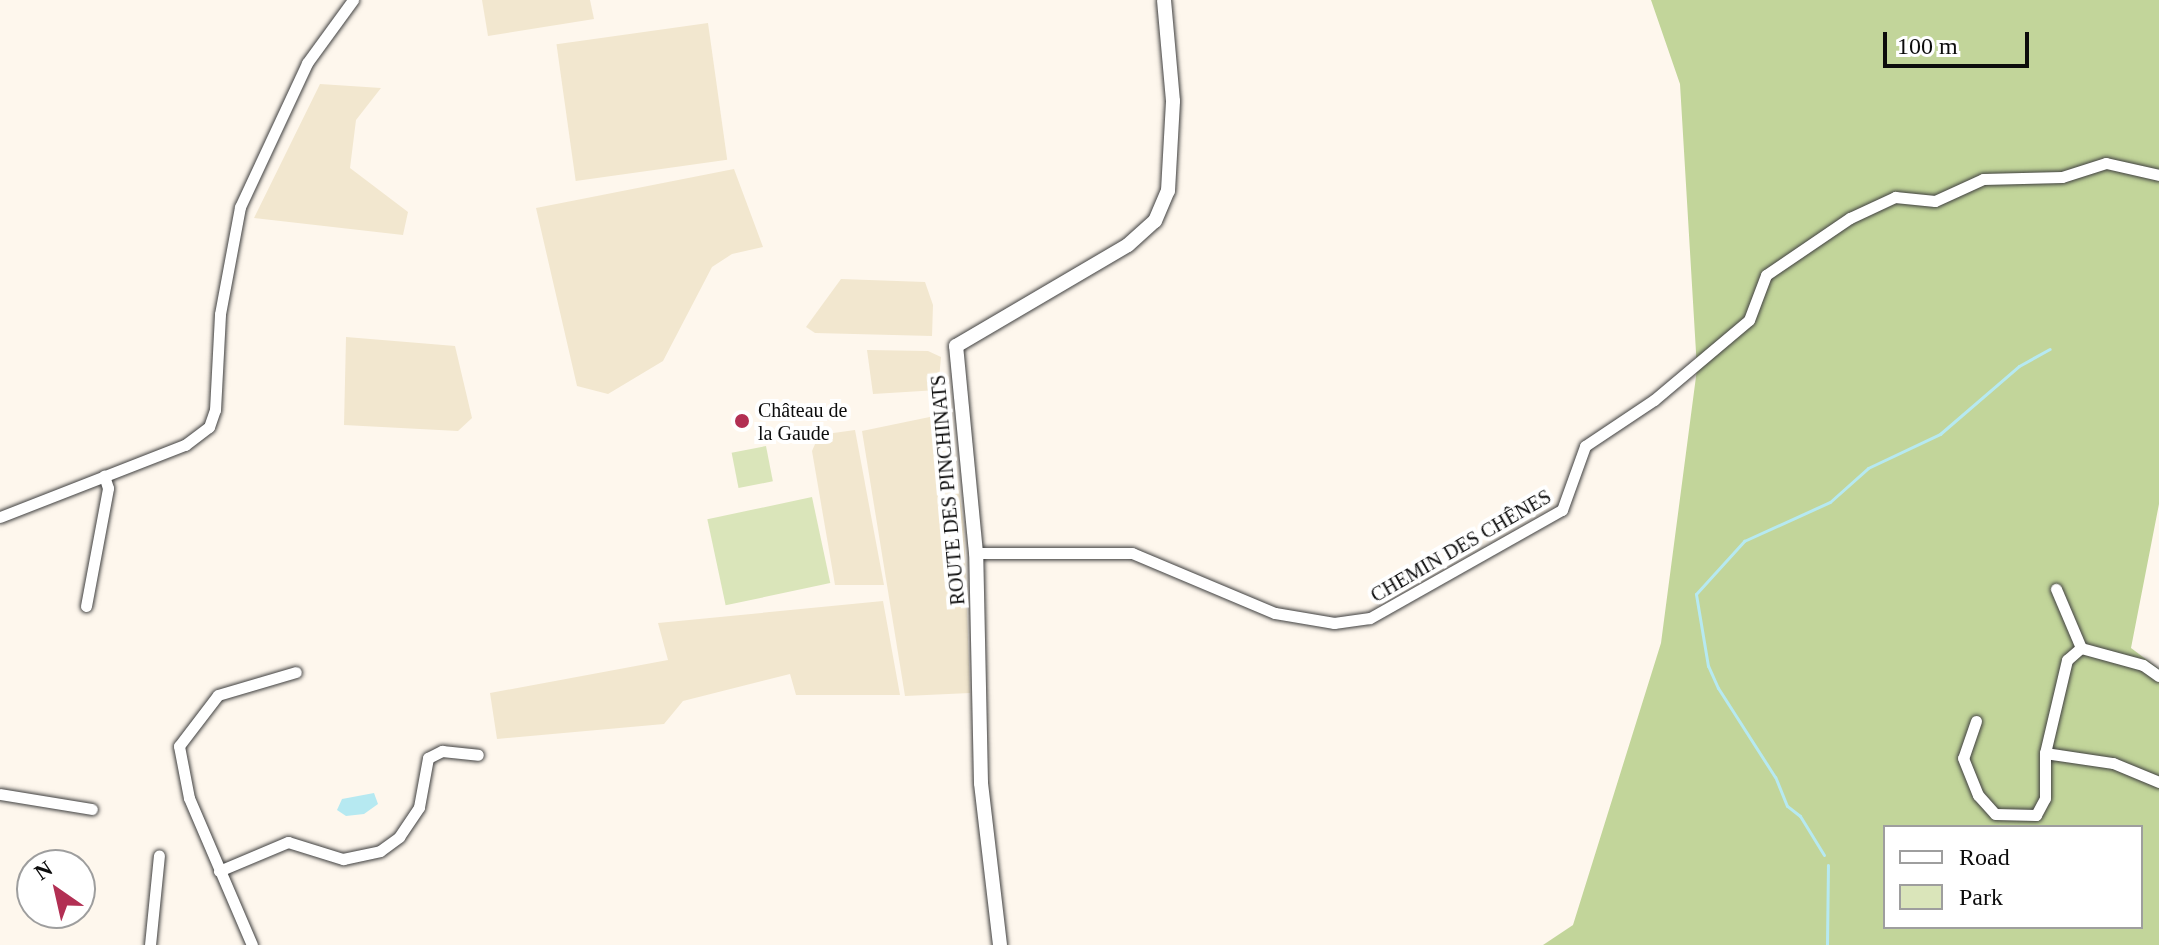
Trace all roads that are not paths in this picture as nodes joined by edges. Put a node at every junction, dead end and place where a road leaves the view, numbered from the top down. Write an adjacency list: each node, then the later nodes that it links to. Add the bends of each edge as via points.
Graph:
1 (353, 0): 4 (street, via 307,63 240,207 220,314 213,419 195,440)
2 (1164, 0): 6 (street, ROUTE DES PINCHINATS, via 1173,101 1168,191 1155,221 1128,245 956,346)
3 (2159, 175): 6 (street, CHEMIN DES CHÊNES, via 2106,163 2062,177 1983,179 1935,201 1895,197 1850,218 1766,275 1749,320 1654,400 1585,446 1562,510 1370,618 1334,623 1275,613 1132,553)
4 (104, 476): 5 (street); 8 (street, via 108,488)
5 (0, 517)
6 (976, 553): 22 (street, ROUTE DES PINCHINATS, via 981,783)
7 (2056, 589): 9 (street)
8 (86, 606)
9 (2081, 648): 11 (street, via 2143,665); 13 (street, via 2067,660)
10 (296, 672): 19 (street, via 218,695 179,746 189,798)
11 (2159, 676)
12 (1976, 721): 13 (street, via 1963,758 1978,795 1995,814 2018,818 2036,815 2043,807)
13 (2045, 753): 15 (street, via 2113,763)
14 (478, 755): 19 (street, via 442,751 428,758 419,807 399,837 380,851 343,859 288,842)
15 (2159, 782)
16 (0, 794): 17 (street)
17 (92, 809)
18 (159, 855): 20 (street)
19 (219, 871): 21 (street)
20 (150, 945)
21 (252, 945)
22 (1000, 945)

